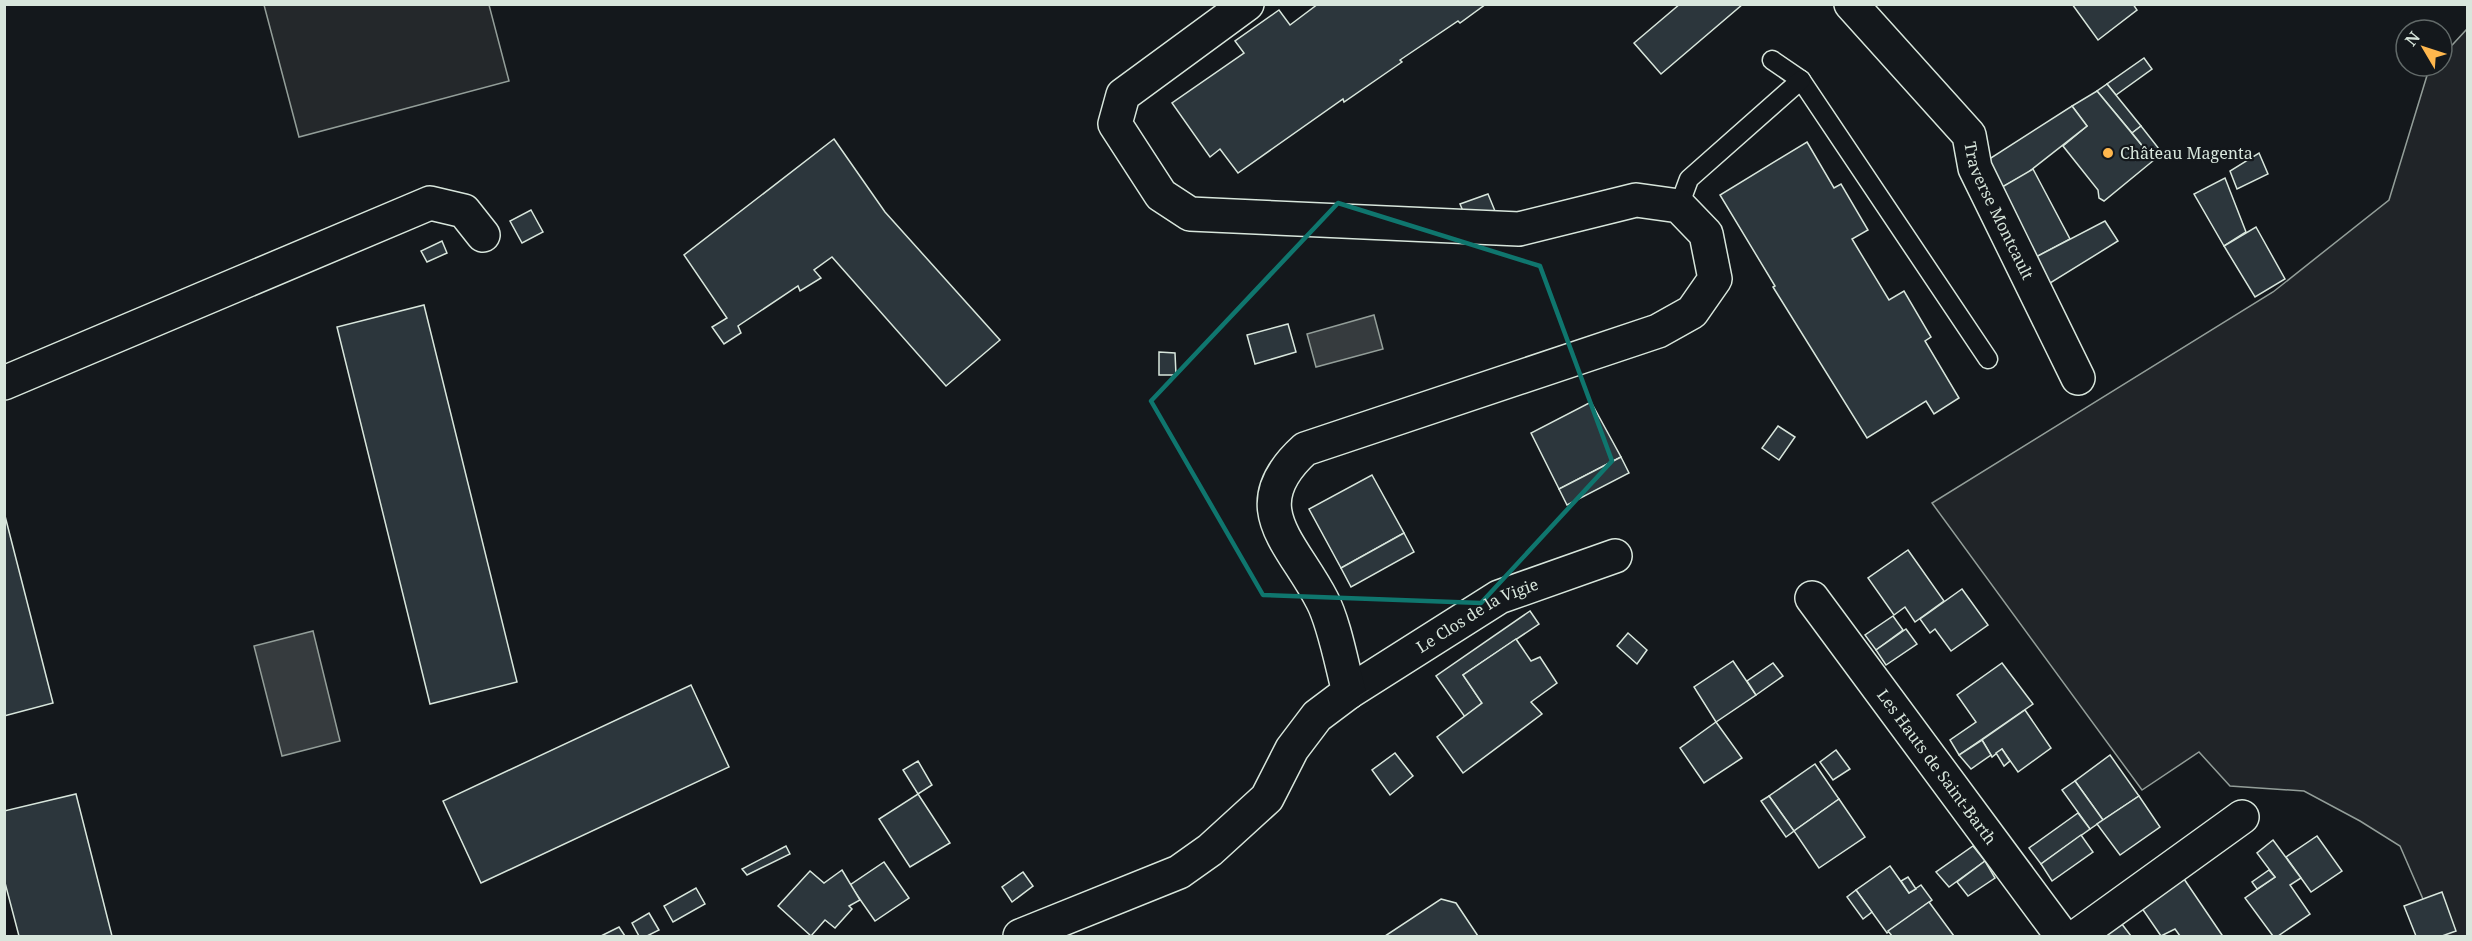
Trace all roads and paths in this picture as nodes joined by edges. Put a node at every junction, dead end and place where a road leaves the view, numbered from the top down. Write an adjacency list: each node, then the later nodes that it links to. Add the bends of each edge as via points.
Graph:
1 (1247, 4): 5 (street, via 1123,95 1115,124 1161,195 1190,214 1519,229 1636,200)
2 (1851, 4): 8 (street, Traverse Montcault, via 1969,135 1976,168)
3 (1772, 60): 4 (lane)
4 (1801, 80): 5 (lane, via 1689,179); 7 (lane)
5 (1679, 206): 12 (street, via 1706,234 1715,279 1692,312 1658,331 1305,449 1288,464 1274,488 1274,515 1324,602)
6 (483, 235): 9 (street, via 464,211 430,203)
7 (1988, 359)
8 (2078, 378)
9 (4, 383)
10 (1615, 556): 12 (street, Le Clos de la Vigie, via 1499,597)
11 (1812, 598): 15 (street, Les Hauts de Saint-Barth)
12 (1349, 692): 14 (street, Le Clos de la Vigie, via 1317,716 1292,749 1267,798 1210,850 1179,872)
13 (2242, 817): 16 (street)
14 (1016, 931)
15 (2062, 936)
16 (2077, 936)

